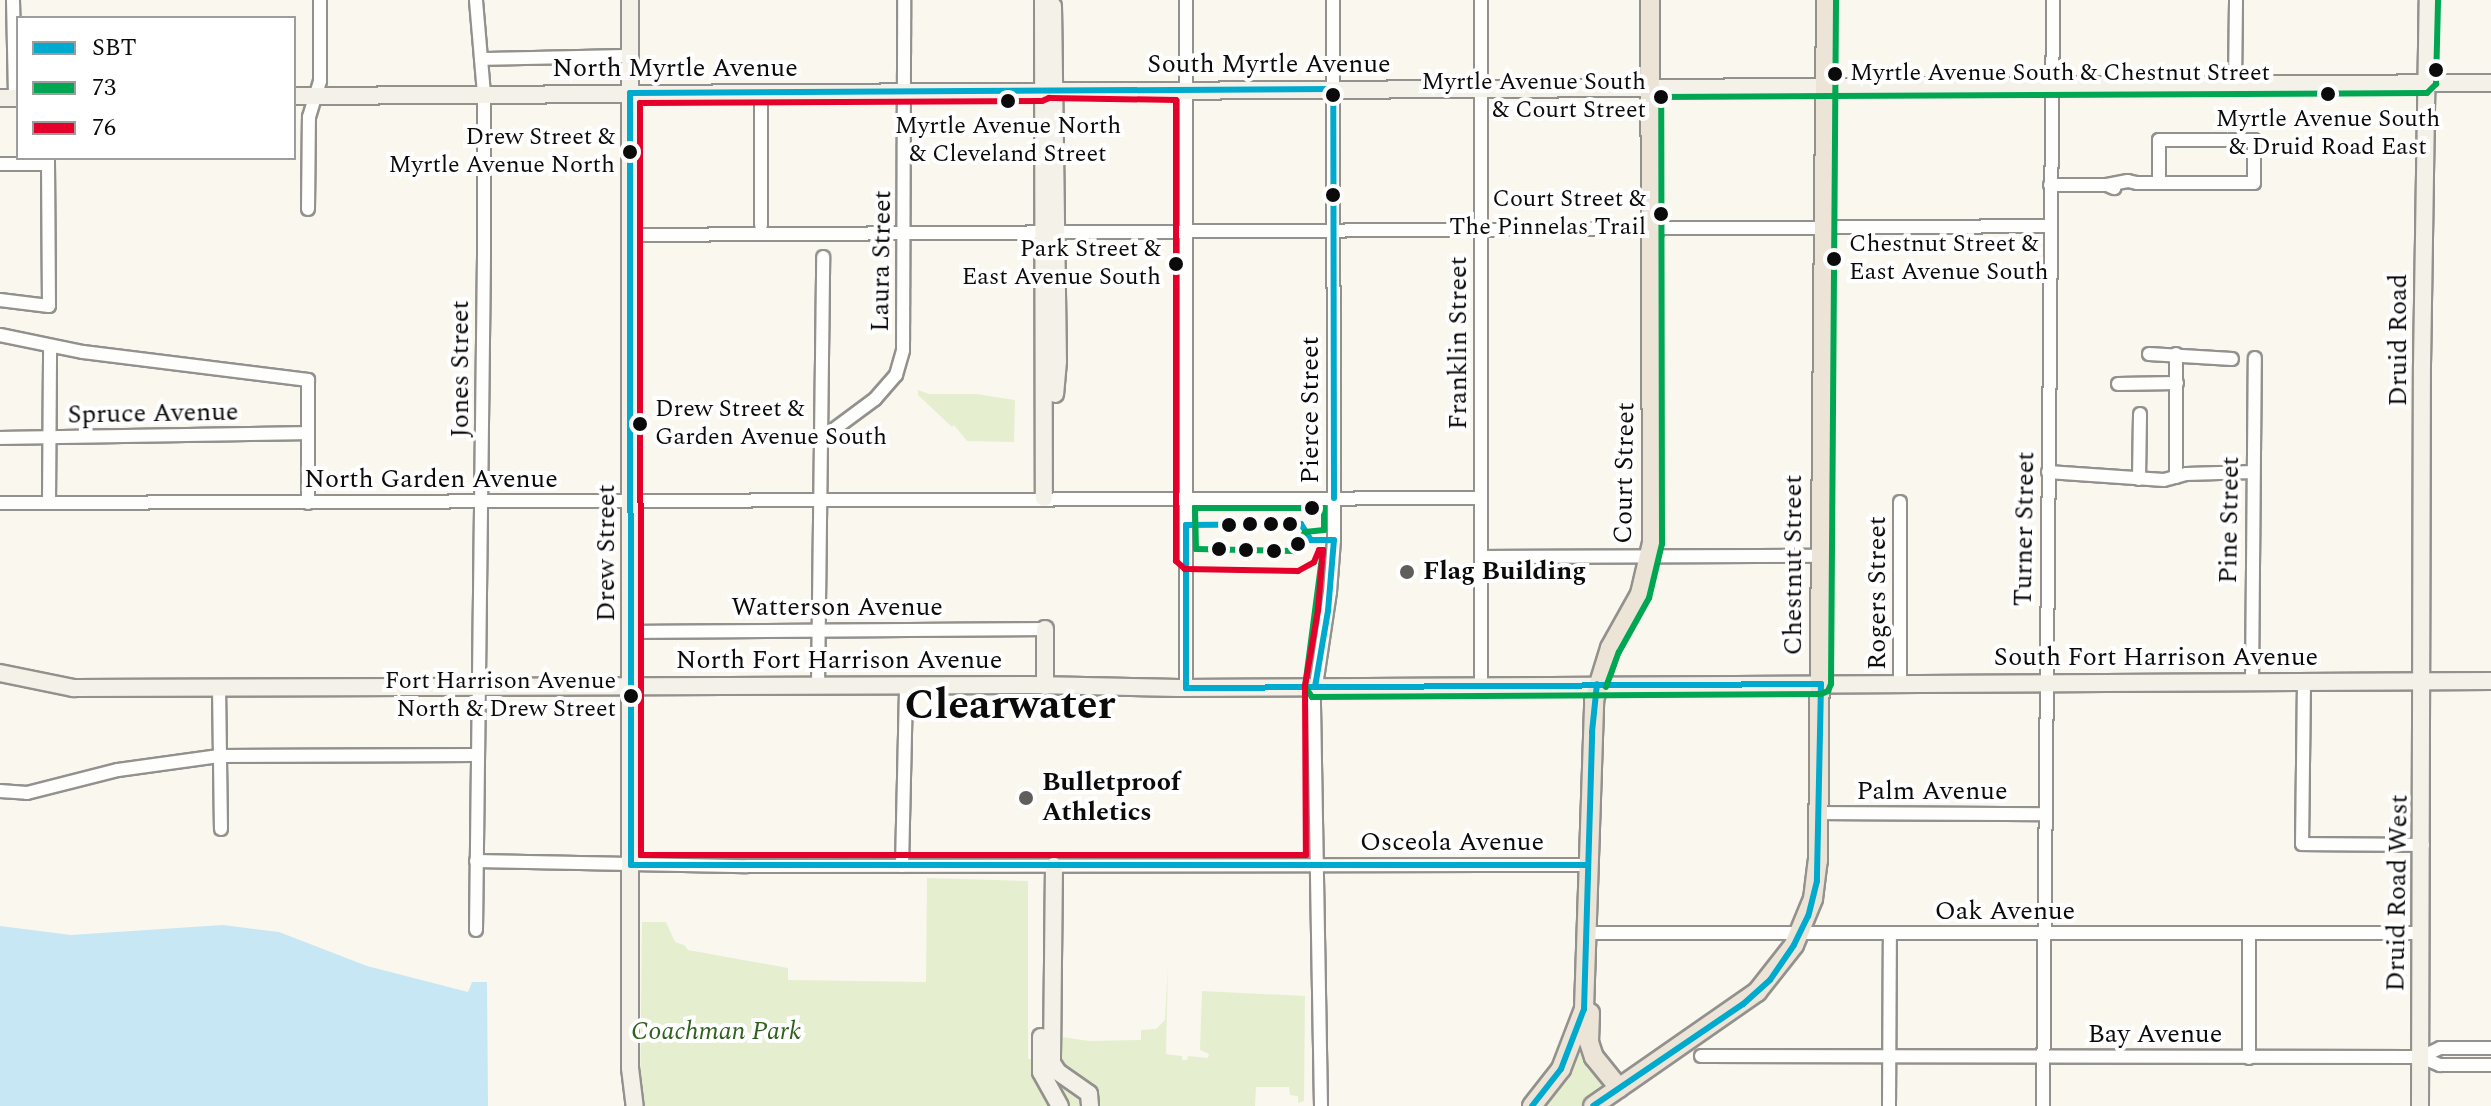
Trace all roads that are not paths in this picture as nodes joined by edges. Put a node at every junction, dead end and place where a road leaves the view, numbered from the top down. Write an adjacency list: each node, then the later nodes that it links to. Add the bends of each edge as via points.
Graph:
1 (13, 0): 34 (street)
2 (320, 0): 33 (street, via 320,81)
3 (476, 0): 17 (street, Jones Street)
4 (630, 0): 16 (street, Drew Street)
5 (904, 0): 27 (street, Laura Street)
6 (1043, 0): 28 (street)
7 (1053, 0): 28 (street)
8 (1186, 0): 26 (street)
9 (1333, 0): 25 (street, Pierce Street)
10 (1481, 0): 24 (street, Franklin Street)
11 (1650, 0): 22 (main road, Court Street)
12 (1826, 0): 23 (main road, Chestnut Street)
13 (2053, 0): 21 (street, Turner Street)
14 (2236, 0): 20 (street)
15 (2428, 0): 18 (street, Druid Road)
16 (630, 56): 17 (street); 29 (street, Drew Street)
17 (481, 59): 31 (street, Jones Street)
18 (2426, 83): 19 (street, South Myrtle Avenue); 20 (street, South Myrtle Avenue); 87 (street, Druid Road)
19 (2491, 83)
20 (2235, 84): 21 (street, South Myrtle Avenue)
21 (2052, 85): 23 (street, South Myrtle Avenue); 38 (street, Turner Street)
22 (1651, 87): 23 (street, South Myrtle Avenue); 24 (street, South Myrtle Avenue); 42 (main road, Court Street)
23 (1824, 87): 43 (main road, Chestnut Street)
24 (1481, 88): 25 (street, South Myrtle Avenue); 44 (street, Franklin Street)
25 (1333, 89): 26 (street, South Myrtle Avenue); 45 (street, Pierce Street)
26 (1186, 90): 28 (street, South Myrtle Avenue); 46 (street)
27 (904, 91): 28 (street, North Myrtle Avenue); 30 (street, North Myrtle Avenue); 47 (street, Laura Street)
28 (1049, 91): 48 (street)
29 (630, 93): 30 (street, North Myrtle Avenue); 31 (street, North Myrtle Avenue); 49 (street, Drew Street)
30 (761, 93): 40 (street)
31 (484, 94): 33 (street, North Myrtle Avenue); 75 (street, Jones Street)
32 (296, 96): 33 (street, North Myrtle Avenue)
33 (315, 96): 39 (street, via 309,117)
34 (11, 98)
35 (48, 161): 36 (street); 51 (street, via 49,306)
36 (0, 164)
37 (2159, 183): 37 (street, via 2254,183 2254,140 2159,140); 38 (street)
38 (2050, 185): 41 (street, Turner Street)
39 (308, 209)
40 (761, 225)
41 (2050, 226): 43 (street); 65 (street, Turner Street)
42 (1651, 228): 43 (street); 44 (street); 82 (main road, Court Street)
43 (1823, 228): 80 (main road, Chestnut Street)
44 (1481, 230): 45 (street); 72 (street, Franklin Street)
45 (1333, 231): 46 (street); 71 (street, Pierce Street)
46 (1185, 232): 48 (street); 70 (street)
47 (905, 233): 48 (street); 49 (street); 64 (street, Laura Street, via 903,350 896,375 848,422)
48 (1049, 233): 69 (street)
49 (631, 235): 73 (street, Drew Street)
50 (823, 257): 64 (street)
51 (0, 300)
52 (0, 335): 53 (street)
53 (50, 346): 61 (street, via 308,380); 63 (street)
54 (2149, 354): 55 (street)
55 (2176, 354): 57 (street); 58 (street)
56 (2255, 358): 66 (street, Pine Street)
57 (2232, 359)
58 (2177, 383): 59 (street); 67 (street)
59 (2118, 384)
60 (2140, 414): 68 (street)
61 (307, 433): 63 (street, Spruce Avenue); 79 (street)
62 (0, 438): 63 (street, Spruce Avenue)
63 (50, 438): 78 (street)
64 (821, 439): 74 (street)
65 (2048, 472): 68 (street); 91 (street, Turner Street)
66 (2253, 472): 67 (street); 89 (street, Pine Street)
67 (2176, 477): 68 (street)
68 (2139, 479)
69 (1050, 498): 70 (street, North Garden Avenue); 74 (street, North Garden Avenue)
70 (1185, 498): 71 (street, North Garden Avenue); 103 (street)
71 (1334, 498): 72 (street, North Garden Avenue); 102 (street, Pierce Street, via 1330,592)
72 (1481, 498): 81 (street, Franklin Street)
73 (631, 501): 74 (street, North Garden Avenue); 75 (street, North Garden Avenue); 85 (street, Drew Street)
74 (819, 501): 84 (street)
75 (482, 502): 79 (street, North Garden Avenue); 96 (street, Jones Street)
76 (1900, 502): 94 (street, Rogers Street)
77 (0, 503): 78 (street, North Garden Avenue)
78 (49, 503): 79 (street, North Garden Avenue)
79 (308, 503)
80 (1821, 556): 82 (street); 93 (main road, Chestnut Street)
81 (1481, 557): 82 (street); 100 (street, Franklin Street)
82 (1650, 558): 92 (main road, Court Street, via 1640,594)
83 (1045, 629): 84 (street, Watterson Avenue); 99 (street)
84 (818, 630): 85 (street, Watterson Avenue); 95 (street)
85 (630, 632): 97 (street, Drew Street)
86 (0, 673): 101 (street, North Fort Harrison Avenue, via 55,686)
87 (2424, 681): 88 (street, South Fort Harrison Avenue); 90 (street, South Fort Harrison Avenue); 110 (street, Druid Road West)
88 (2491, 681)
89 (2252, 682): 90 (street, South Fort Harrison Avenue); 91 (street, South Fort Harrison Avenue)
90 (2304, 682): 110 (street, via 2302,844)
91 (2046, 683): 94 (street, South Fort Harrison Avenue); 108 (street, Turner Street)
92 (1597, 684): 93 (street, South Fort Harrison Avenue); 100 (street, South Fort Harrison Avenue); 114 (main road, Court Street)
93 (1821, 684): 94 (street, South Fort Harrison Avenue); 107 (main road, Chestnut Street)
94 (1900, 684)
95 (818, 685): 97 (street, North Fort Harrison Avenue); 98 (street, North Fort Harrison Avenue)
96 (479, 686): 97 (street, North Fort Harrison Avenue); 101 (street, North Fort Harrison Avenue); 104 (street, Jones Street)
97 (631, 686): 112 (street, Drew Street)
98 (906, 686): 99 (street, North Fort Harrison Avenue); 115 (street)
99 (1050, 686): 103 (street, North Fort Harrison Avenue)
100 (1481, 686): 102 (street, North Fort Harrison Avenue)
101 (219, 687): 105 (street)
102 (1315, 687): 103 (street, North Fort Harrison Avenue); 113 (street, Pierce Street)
103 (1186, 688)
104 (476, 755): 105 (street); 111 (street, Jones Street)
105 (219, 756): 106 (street, via 118,770 27,793); 109 (street)
106 (0, 791)
107 (1819, 813): 108 (street, Palm Avenue); 119 (main road, Chestnut Street, via 1817,881)
108 (2045, 814): 122 (street, Turner Street)
109 (221, 829)
110 (2423, 845): 121 (street, Druid Road West)
111 (476, 861): 112 (street, Osceola Avenue); 117 (street, Jones Street)
112 (631, 865): 115 (street, Osceola Avenue); 134 (street, Drew Street, via 630,1068)
113 (1316, 865): 114 (street, Osceola Avenue); 116 (street, Osceola Avenue); 137 (street, Pierce Street)
114 (1588, 865): 118 (main road, Court Street)
115 (902, 866): 116 (street, Osceola Avenue)
116 (1049, 866): 131 (street, via 1050,1049 1052,1063); 133 (street, via 1040,1061)
117 (476, 930)
118 (1587, 933): 119 (street, Oak Avenue); 132 (main road, via 1594,955 1589,1042 1594,1057); 138 (main road, Court Street, via 1578,1031 1561,1069)
119 (1801, 933): 120 (street, Oak Avenue); 132 (main road, Chestnut Street, via 1781,967 1757,992)
120 (1890, 933): 122 (street, Oak Avenue); 126 (street)
121 (2422, 933): 123 (street, Oak Avenue); 128 (street, Druid Road West)
122 (2043, 934): 123 (street, Oak Avenue); 127 (street, Turner Street)
123 (2249, 934): 129 (street)
124 (2491, 1048): 128 (street, Bay Avenue, via 2440,1048)
125 (1701, 1056): 126 (street, Bay Avenue)
126 (1889, 1056): 127 (street, Bay Avenue); 140 (street)
127 (2043, 1057): 129 (street, Bay Avenue); 141 (street, Turner Street)
128 (2421, 1057): 129 (street, Bay Avenue); 130 (street, Bay Avenue, via 2440,1065); 142 (street, Druid Road West)
129 (2249, 1058)
130 (2491, 1065)
131 (1063, 1075): 133 (street); 136 (street, via 1089,1094)
132 (1619, 1088): 139 (main road, Chestnut Street)
133 (1049, 1092): 135 (street)
134 (635, 1106)
135 (1060, 1106)
136 (1090, 1106)
137 (1321, 1106)
138 (1532, 1106)
139 (1593, 1106)
140 (1889, 1106)
141 (2043, 1106)
142 (2420, 1106)

